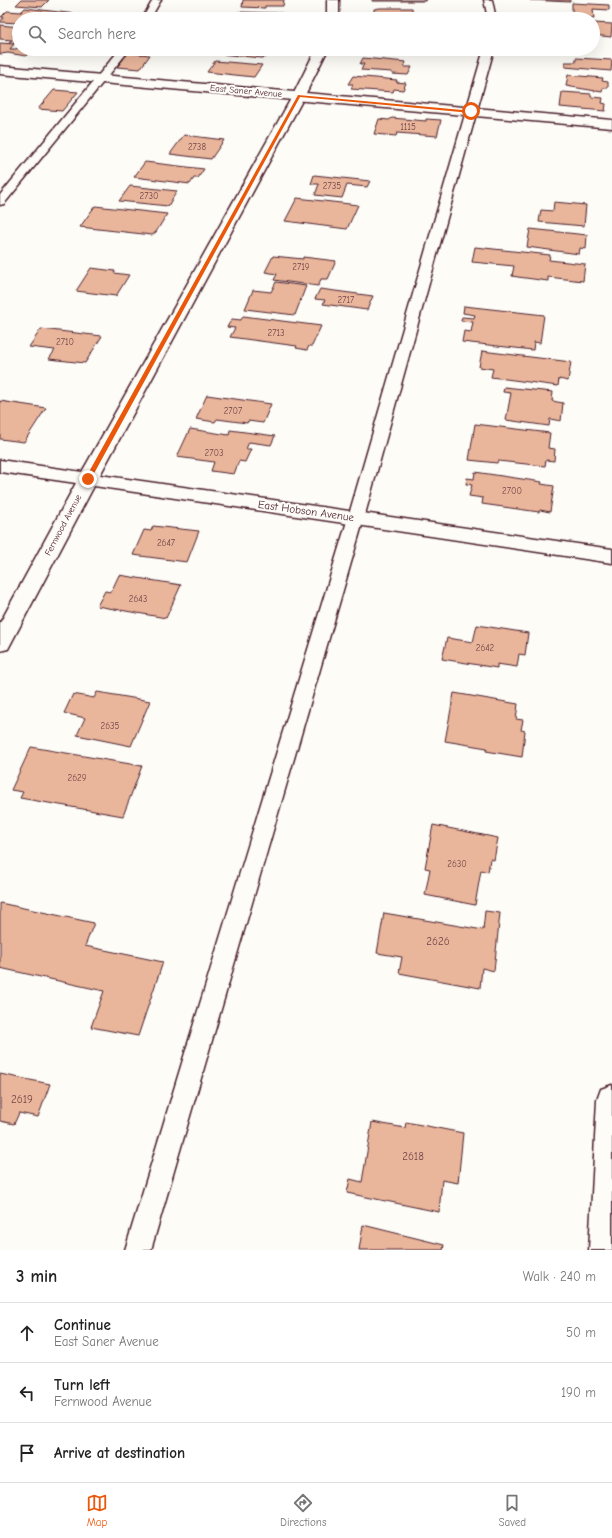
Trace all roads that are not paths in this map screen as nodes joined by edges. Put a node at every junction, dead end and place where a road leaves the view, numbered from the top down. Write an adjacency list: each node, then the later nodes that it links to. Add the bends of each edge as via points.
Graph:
1 (157, 0): 4 (lane)
2 (333, 0): 5 (street)
3 (488, 0): 6 (lane)
4 (150, 12)
5 (332, 12)
6 (491, 12)
7 (119, 56): 11 (lane)
8 (319, 56): 12 (street, Fernwood Avenue)
9 (487, 56): 13 (lane)
10 (0, 70): 11 (street, East Saner Avenue)
11 (102, 78): 12 (street, East Saner Avenue); 15 (lane)
12 (299, 96): 13 (street, East Saner Avenue); 17 (street, Fernwood Avenue)
13 (471, 111): 14 (street, East Saner Avenue); 18 (lane)
14 (612, 124)
15 (0, 202)
16 (0, 466): 17 (street, East Hobson Avenue)
17 (88, 479): 18 (street, East Hobson Avenue); 20 (street, Fernwood Avenue)
18 (356, 518): 19 (street, East Hobson Avenue); 22 (lane)
19 (612, 556)
20 (0, 643)
21 (612, 1100): 23 (street)
22 (138, 1250)
23 (605, 1250)

